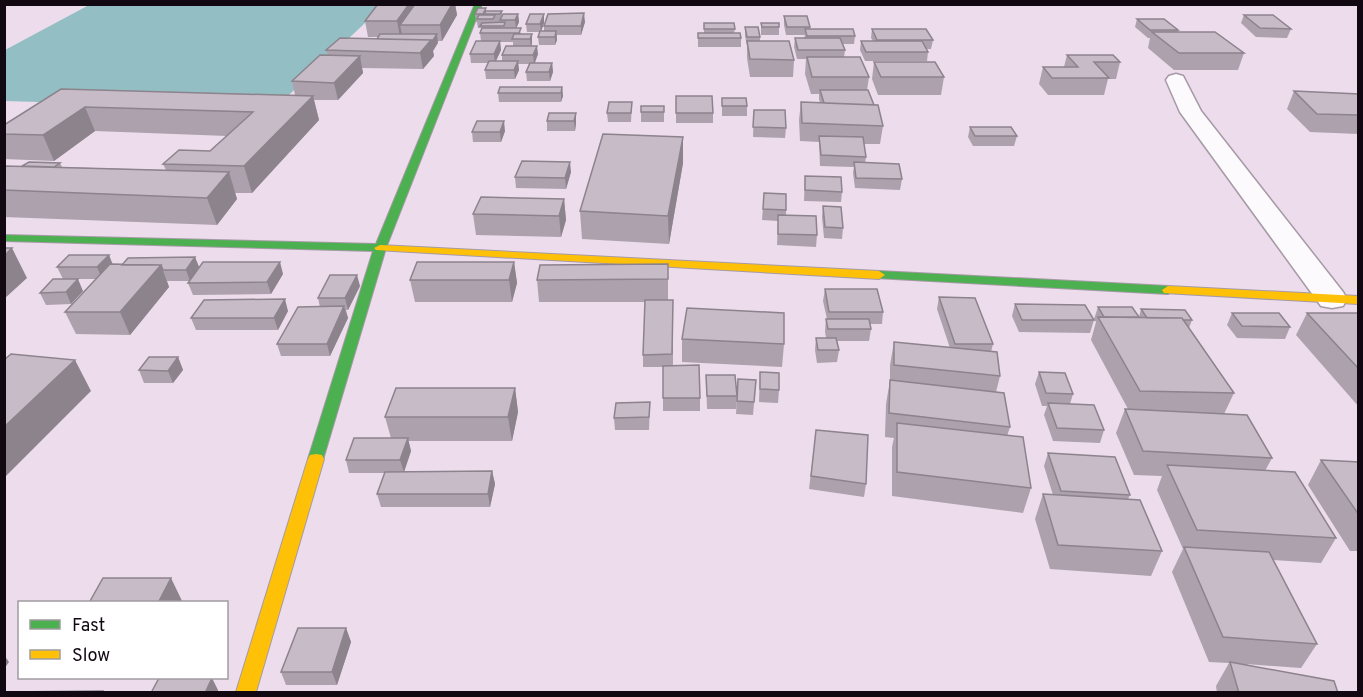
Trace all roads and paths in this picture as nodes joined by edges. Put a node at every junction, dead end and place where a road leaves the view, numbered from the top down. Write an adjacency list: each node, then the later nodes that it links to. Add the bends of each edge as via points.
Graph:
1 (479, 4): 4 (street)
2 (1176, 80): 5 (street, via 1191,112)
3 (4, 238): 4 (street)
4 (380, 248): 5 (street); 7 (street)
5 (1332, 299): 6 (street)
6 (1359, 300)
7 (246, 693)

